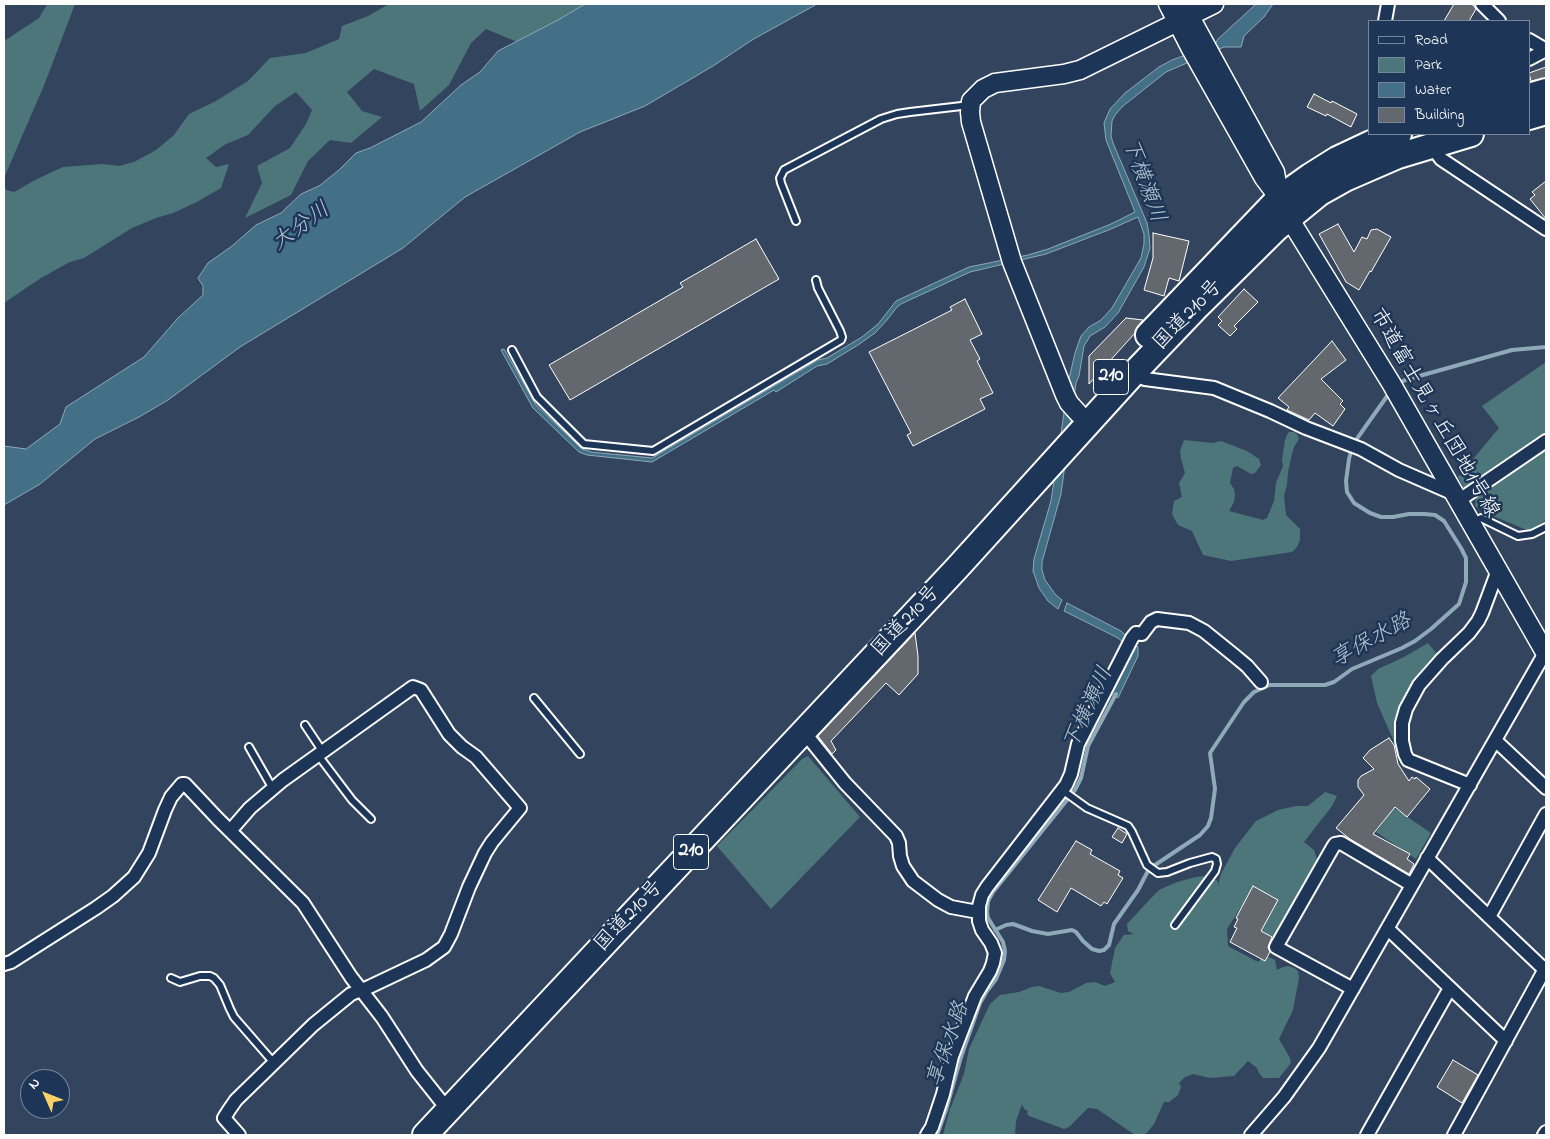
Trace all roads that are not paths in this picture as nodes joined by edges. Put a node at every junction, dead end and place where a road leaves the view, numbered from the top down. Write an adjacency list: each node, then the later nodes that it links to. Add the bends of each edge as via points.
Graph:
1 (1168, 4): 5 (street, 市道富士見ヶ丘団地1号線)
2 (1214, 4): 5 (street)
3 (1388, 4): 6 (street)
4 (1482, 4): 7 (street)
5 (1184, 14): 13 (street, via 1080,70 990,85 976,95); 20 (street, 市道富士見ヶ丘団地1号線, via 1264,178)
6 (1385, 20)
7 (1498, 20)
8 (1530, 41): 9 (street)
9 (1545, 51): 10 (street)
10 (1530, 58)
11 (1546, 91): 12 (highway)
12 (1530, 96)
13 (970, 105): 21 (lane, via 881,119 784,170 780,178); 26 (street, via 971,122 1012,262 1064,394)
14 (1546, 112): 15 (highway)
15 (1530, 117)
16 (1392, 135): 18 (highway, 国道210号 / 210)
17 (1467, 135): 19 (highway, 国道210号 / 210)
18 (1372, 138): 20 (highway, 国道210号 / 210, via 1310,176)
19 (1431, 145): 20 (highway, 国道210号 / 210, via 1377,164); 22 (street, via 1441,159)
20 (1284, 208): 25 (highway, 国道210号 / 210); 26 (highway, 国道210号 / 210, via 1162,320); 28 (street, 市道富士見ヶ丘団地1号線, via 1373,352)
21 (796, 221)
22 (1546, 229)
23 (816, 280): 24 (lane, via 840,331 840,340 653,451 584,444 537,396)
24 (512, 350)
25 (1133, 374): 28 (street, via 1145,379 1214,388 1373,455); 31 (highway, 国道210号 / 210)
26 (1079, 414): 31 (highway, 国道210号 / 210)
27 (1546, 441): 28 (street)
28 (1456, 497): 29 (street, 市道富士見ヶ丘団地1号線)
29 (1471, 524): 30 (lane, via 1481,518 1518,536); 32 (street, 市道富士見ヶ丘団地1号線)
30 (1546, 527)
31 (957, 568): 37 (highway, 国道210号 / 210)
32 (1498, 570): 33 (street, 市道富士見ヶ丘団地1号線); 42 (street, via 1478,621 1419,685 1402,723 1404,754 1408,760)
33 (1546, 652): 38 (street)
34 (1261, 682): 45 (street, via 1247,666 1204,631 1189,623 1154,620 1142,634 1132,638 1078,744 1071,774)
35 (534, 698): 41 (lane)
36 (305, 724): 40 (lane)
37 (804, 732): 51 (street, via 845,783 896,836 902,866 913,881 951,907); 63 (highway, 国道210号 / 210)
38 (1495, 740): 42 (street); 43 (street)
39 (248, 748): 44 (lane)
40 (320, 753): 44 (street); 47 (lane, via 352,800); 60 (street, via 416,687 449,734 476,757 520,808 485,853 444,947 426,960)
41 (580, 754)
42 (1470, 785): 49 (street)
43 (1546, 788)
44 (273, 789): 48 (street)
45 (1062, 790): 51 (street, via 986,887); 53 (lane, via 1087,808 1128,826 1147,865 1158,872 1212,857 1216,859 1214,871)
46 (1546, 814): 52 (street)
47 (370, 819)
48 (230, 831): 55 (street, via 189,787 182,784 168,802 149,853 134,877 96,908); 60 (street, via 302,903)
49 (1427, 858): 50 (street); 52 (street)
50 (1412, 885): 54 (street); 58 (street, via 1340,843 1335,844 1328,855 1276,947)
51 (978, 912): 67 (street, via 980,925 995,953 994,960 975,996 952,1056 943,1094)
52 (1489, 917): 56 (street)
53 (1176, 925)
54 (1388, 928): 58 (street); 59 (street)
55 (4, 964)
56 (1546, 969): 61 (street)
57 (171, 978): 62 (lane, via 180,982 200,976 214,978 234,1017)
58 (1353, 988): 68 (street, via 1302,1073)
59 (1450, 988): 61 (street); 69 (street)
60 (360, 990): 62 (street, via 342,1000 312,1025); 63 (street)
61 (1506, 1041): 70 (street)
62 (274, 1063): 65 (street, via 236,1100 224,1118)
63 (448, 1110): 66 (highway, 国道210号 / 210)
64 (1546, 1132): 71 (street)
65 (239, 1135)
66 (425, 1135)
67 (927, 1135)
68 (1251, 1135)
69 (1367, 1135)
70 (1454, 1135)
71 (1544, 1135)

